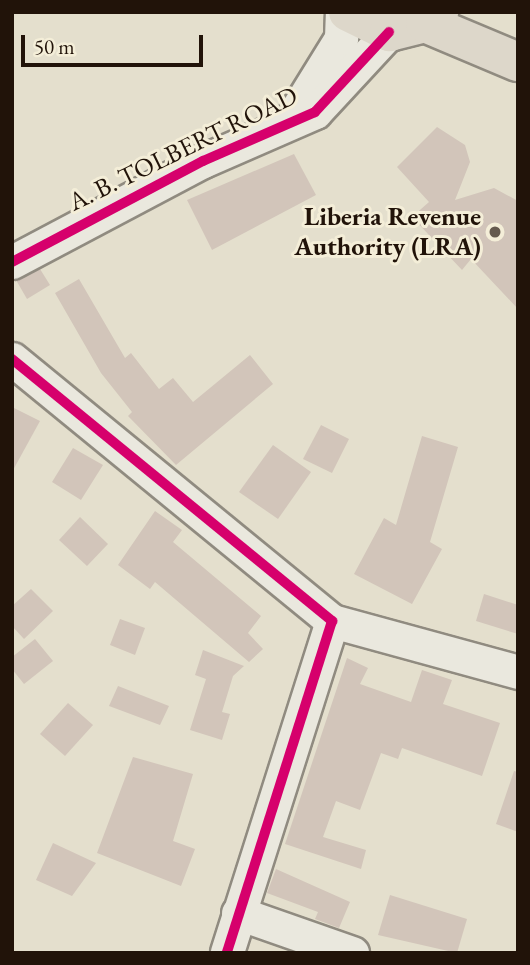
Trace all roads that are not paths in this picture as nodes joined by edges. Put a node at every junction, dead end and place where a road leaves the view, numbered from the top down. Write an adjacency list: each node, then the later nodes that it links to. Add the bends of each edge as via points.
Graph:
1 (342, 12): 5 (street, A. B. TOLBERT ROAD, via 341,38)
2 (348, 12): 3 (highway)
3 (418, 22): 4 (highway); 5 (street, A. B. TOLBERT ROAD, via 315,112)
4 (518, 62)
5 (289, 121): 6 (street, A. B. TOLBERT ROAD)
6 (12, 262)
7 (12, 359): 8 (street)
8 (332, 621): 9 (street); 10 (street)
9 (518, 672)
10 (238, 913): 11 (street); 12 (street)
11 (228, 953)
12 (352, 953)

